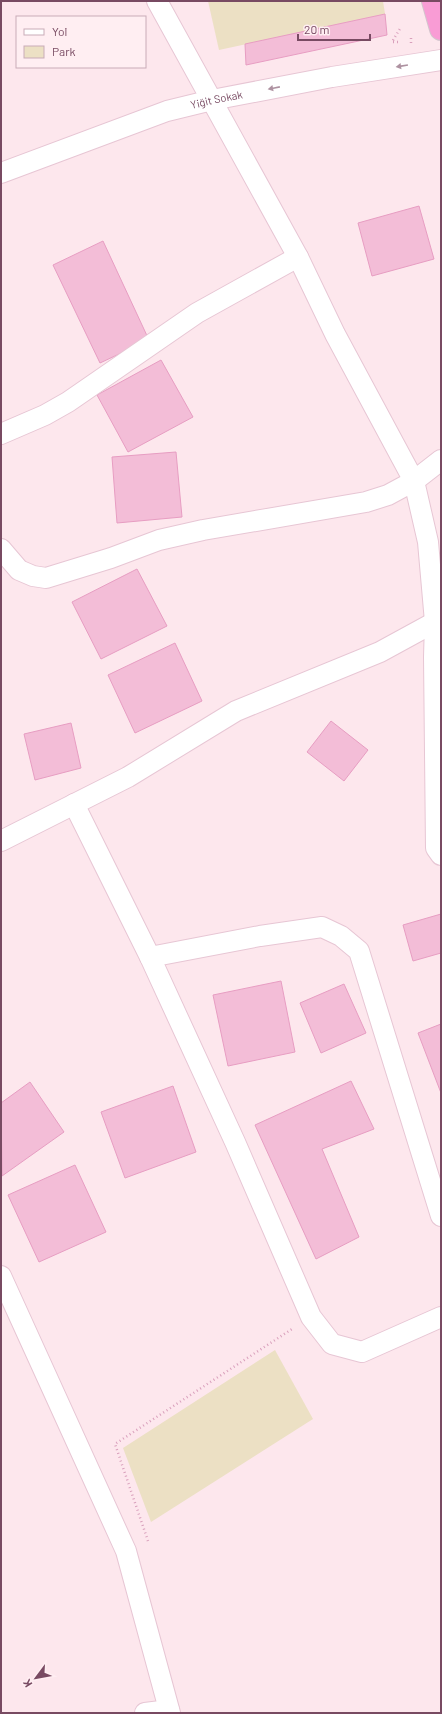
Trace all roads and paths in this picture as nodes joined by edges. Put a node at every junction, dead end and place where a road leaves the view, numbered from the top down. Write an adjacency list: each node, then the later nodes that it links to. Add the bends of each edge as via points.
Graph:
1 (157, 1): 7 (street)
2 (433, 1): 4 (highway)
3 (401, 27): 5 (path, via 392,42 411,43)
4 (441, 29)
5 (411, 36)
6 (441, 60): 7 (street, Yiğit Sokak, one-way to 7, via 332,76)
7 (212, 100): 8 (street, Yiğit Sokak, via 168,111); 9 (street)
8 (1, 173)
9 (298, 257): 10 (street, via 197,314 68,402); 12 (street, via 335,334)
10 (1, 434)
11 (441, 460): 12 (street)
12 (414, 481): 13 (street, via 366,502 159,540 46,578 19,570); 14 (street, via 428,542)
13 (1, 549)
14 (435, 622): 15 (street, via 380,652 236,711 128,777); 17 (street, via 436,848)
15 (74, 804): 16 (street); 18 (street)
16 (1, 841)
17 (441, 855)
18 (150, 957): 19 (street, via 322,927 341,936 359,951); 21 (street, via 235,1142)
19 (441, 1216)
20 (1, 1276): 24 (street, via 126,1551)
21 (311, 1317): 22 (street, via 332,1344 362,1352); 23 (path, via 115,1444 149,1543)
22 (441, 1317)
23 (144, 1544)
24 (170, 1712): 25 (street)
25 (145, 1713)

